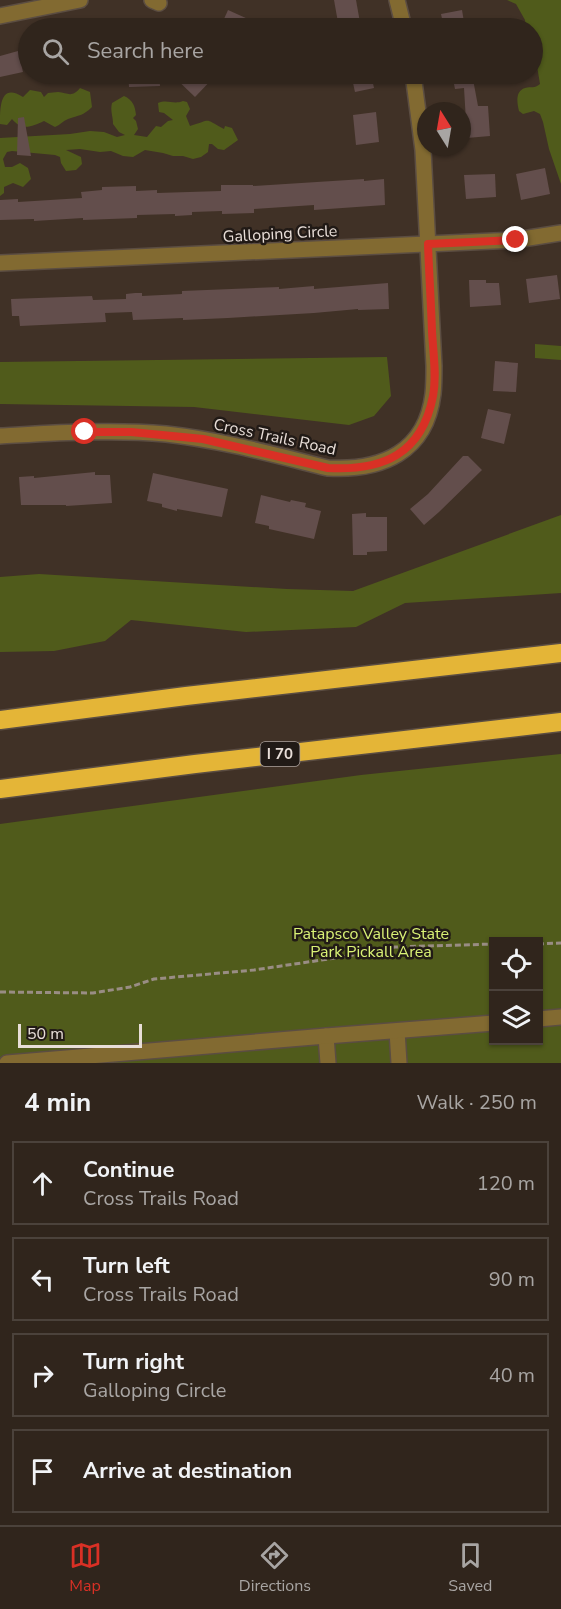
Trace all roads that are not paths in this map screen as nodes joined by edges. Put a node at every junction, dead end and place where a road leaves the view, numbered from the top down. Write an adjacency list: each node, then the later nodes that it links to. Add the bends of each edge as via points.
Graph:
1 (80, 0): 3 (street)
2 (397, 0): 4 (street)
3 (0, 16)
4 (402, 18)
5 (414, 84): 7 (street, Cross Trails Road, via 423,150)
6 (561, 233): 7 (street, Galloping Circle, via 516,240)
7 (428, 244): 8 (street, Galloping Circle); 9 (street, Cross Trails Road, via 433,394 419,433 392,458 370,466 328,468 166,434)
8 (0, 263)
9 (0, 436)
10 (561, 653): 11 (highway)
11 (0, 720)
12 (561, 722): 13 (highway, I 70)
13 (0, 789)
14 (561, 1017): 15 (street)
15 (543, 1019)
16 (489, 1023): 17 (street)
17 (397, 1031): 18 (street); 22 (street)
18 (326, 1036): 19 (street); 21 (street)
19 (32, 1062): 20 (street)
20 (7, 1063)
21 (328, 1063)
22 (399, 1063)

